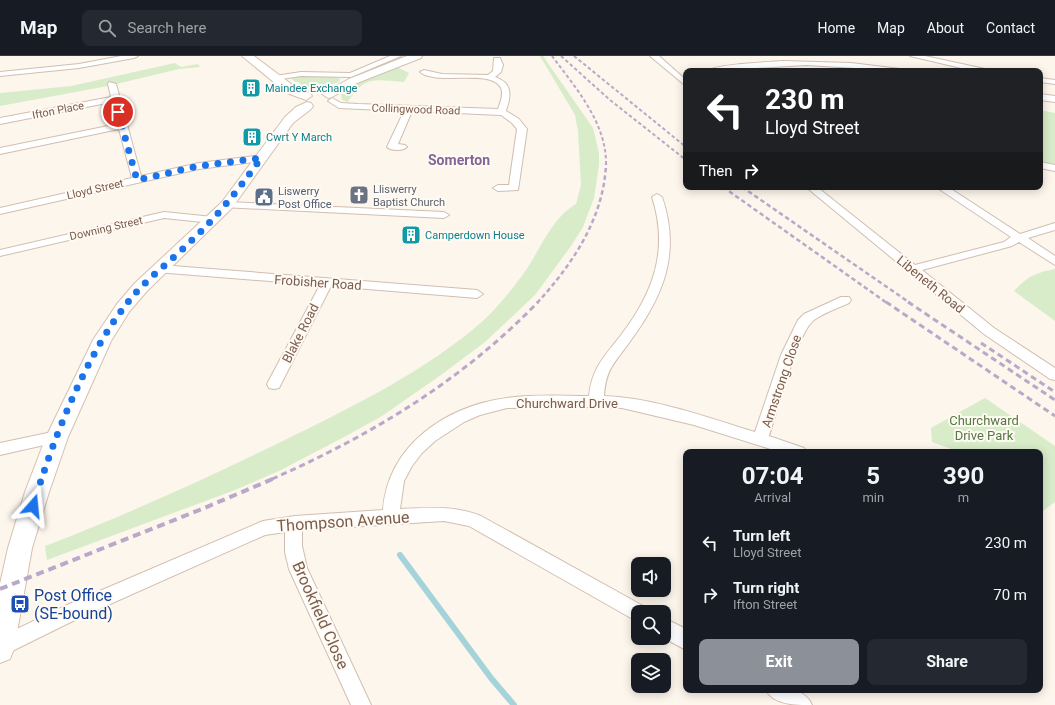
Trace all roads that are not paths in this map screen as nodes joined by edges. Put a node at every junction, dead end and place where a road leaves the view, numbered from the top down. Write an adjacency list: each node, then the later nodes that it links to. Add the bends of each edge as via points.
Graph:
1 (134, 56): 12 (street, via 73,67)
2 (247, 56): 17 (street)
3 (397, 56): 17 (street, via 351,75 301,74)
4 (417, 56): 24 (street, via 353,81)
5 (654, 56): 15 (street)
6 (914, 56): 10 (street)
7 (497, 60): 16 (street, via 497,72)
8 (732, 68): 9 (street, via 811,62)
9 (880, 68)
10 (971, 68)
11 (424, 72): 14 (street)
12 (0, 74)
13 (683, 75): 15 (street)
14 (441, 76): 16 (street); 22 (street)
15 (676, 76): 19 (street)
16 (490, 77): 29 (street, via 504,85 508,91)
17 (275, 78): 27 (street)
18 (1043, 80): 20 (street)
19 (683, 82)
20 (1055, 82)
21 (112, 84): 25 (street)
22 (438, 85)
23 (1043, 97): 26 (street)
24 (330, 98): 27 (street, via 315,93); 28 (street, Collingwood Road, via 346,106)
25 (115, 99): 30 (street, Ifton Place); 31 (street)
26 (1055, 99)
27 (307, 101): 34 (street, via 289,120)
28 (409, 109): 29 (street, Collingwood Road); 32 (street, via 392,147)
29 (501, 112): 38 (street, via 518,122 522,129 514,188)
30 (0, 121)
31 (122, 126): 33 (street); 37 (street)
32 (402, 147)
33 (0, 151)
34 (261, 158): 37 (street, Lloyd Street, via 199,166); 42 (street)
35 (1043, 166): 36 (street)
36 (1055, 168)
37 (137, 180): 43 (street, Lloyd Street)
38 (498, 188)
39 (815, 190): 51 (street, Libeneth Road)
40 (945, 190): 47 (street)
41 (658, 197): 57 (street, via 666,248 663,270 634,326 600,372)
42 (227, 205): 44 (street); 45 (street)
43 (0, 211)
44 (444, 215)
45 (213, 220): 48 (street, Downing Street, via 176,214 164,215); 50 (street)
46 (1055, 226): 47 (street)
47 (1018, 238): 49 (street); 51 (street, via 1008,244)
48 (0, 253)
49 (1055, 261)
50 (160, 269): 52 (street, Frobisher Road); 58 (street, via 133,296 110,328 93,357)
51 (913, 269): 55 (street, Libeneth Road, via 989,331)
52 (327, 283): 53 (street, Frobisher Road); 56 (street, Blake Road)
53 (477, 294)
54 (845, 300): 59 (street, Armstrong Close, via 809,317 803,323 788,354)
55 (1055, 375)
56 (274, 384)
57 (596, 401): 59 (street, Churchward Drive, via 648,408); 62 (street, Churchward Drive, via 508,403 483,408 458,419 435,433 402,466 394,489)
58 (57, 437): 60 (street); 67 (street, via 20,548)
59 (760, 440): 61 (street, Churchward Drive)
60 (0, 449)
61 (789, 449)
62 (391, 517): 63 (street, Thompson Avenue); 64 (street, Thompson Avenue, via 449,514 465,516)
63 (295, 522): 67 (street, Thompson Avenue, via 247,533); 69 (street, Brookfield Close, via 293,535 298,569)
64 (631, 609)
65 (671, 631): 66 (street)
66 (683, 638)
67 (0, 648)
68 (781, 693): 70 (street)
69 (361, 705)
70 (802, 705)

